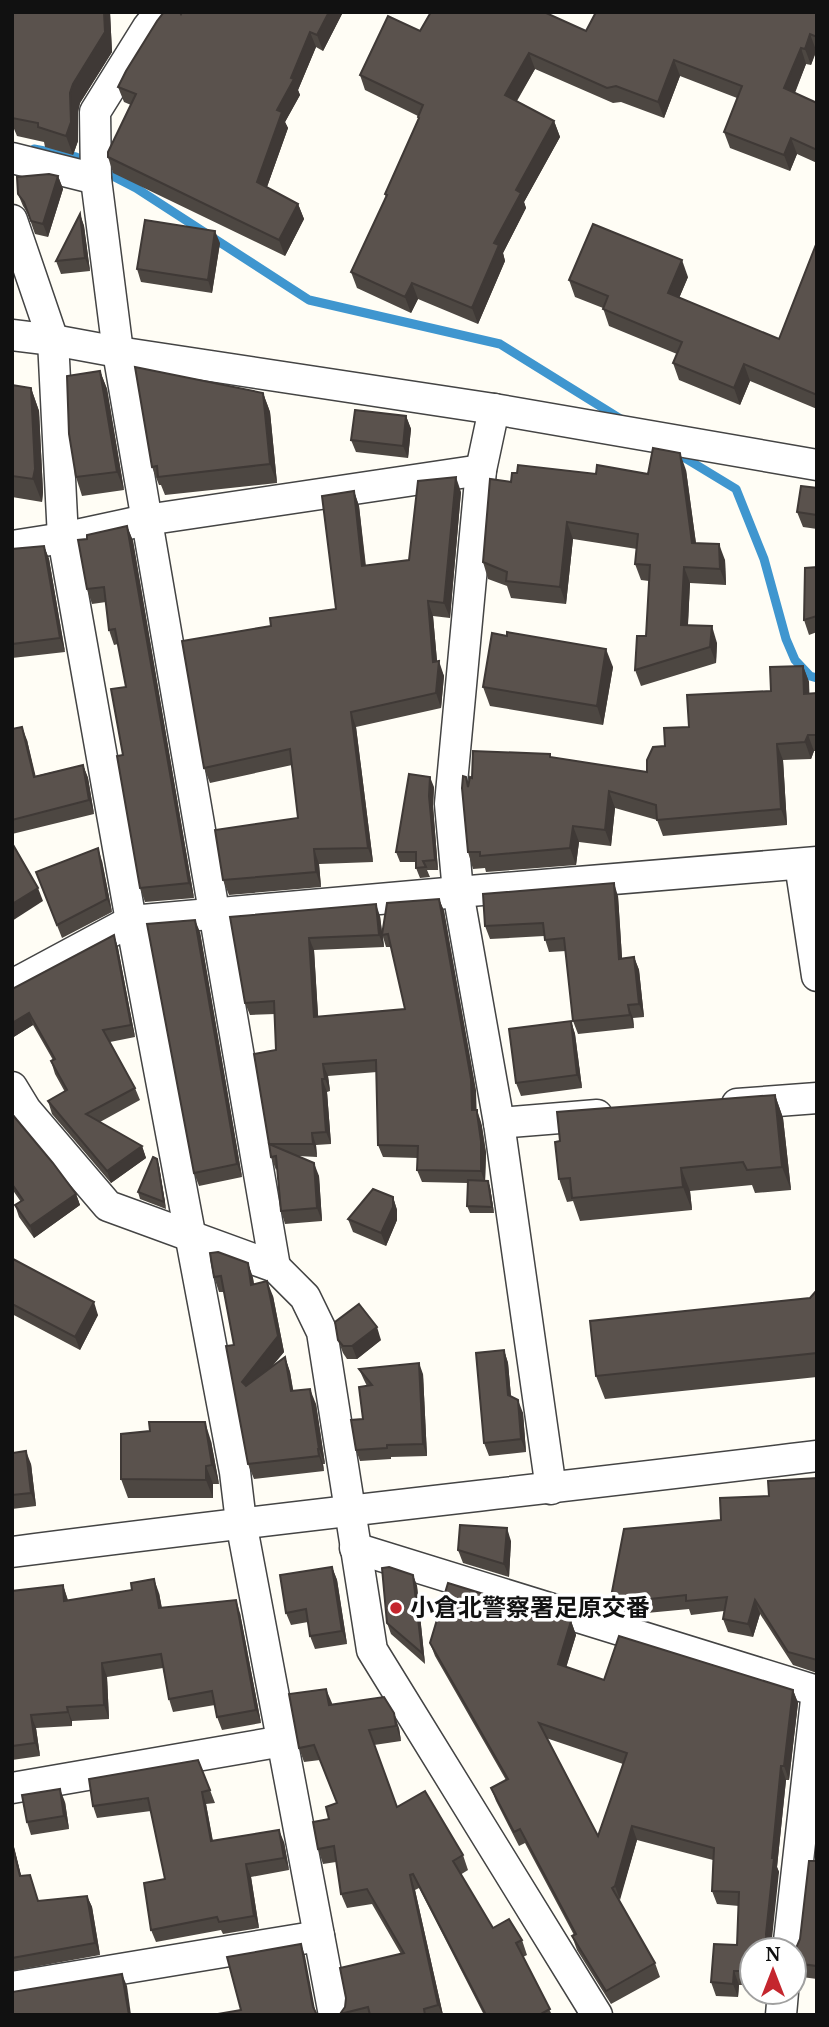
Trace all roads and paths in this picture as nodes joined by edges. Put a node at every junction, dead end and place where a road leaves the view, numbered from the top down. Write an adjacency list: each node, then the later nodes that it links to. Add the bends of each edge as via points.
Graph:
1 (160, 12): 3 (street, via 95,112)
2 (12, 158): 3 (street)
3 (96, 178): 7 (street)
4 (12, 220): 6 (street)
5 (12, 335): 6 (street)
6 (52, 340): 7 (street); 12 (street)
7 (118, 352): 8 (street); 11 (street)
8 (494, 409): 9 (street); 10 (street)
9 (817, 465)
10 (481, 470): 11 (street); 15 (street, via 450,804)
11 (146, 520): 12 (street); 16 (street)
12 (63, 538): 13 (street); 17 (street)
13 (12, 546)
14 (808, 863): 15 (street); 18 (street)
15 (458, 892): 16 (street); 24 (street)
16 (214, 914): 17 (street); 26 (street)
17 (131, 921): 19 (street); 25 (street)
18 (817, 976)
19 (12, 985)
20 (12, 1087): 25 (street, via 26,1110 108,1206)
21 (817, 1098): 22 (street)
22 (706, 1107)
23 (623, 1113): 24 (street)
24 (499, 1123): 28 (street)
25 (190, 1235): 26 (street); 30 (street)
26 (275, 1267): 29 (street, via 305,1297 322,1332)
27 (817, 1456): 28 (street)
28 (551, 1489): 29 (street)
29 (349, 1511): 30 (street); 31 (street)
30 (241, 1522): 32 (street); 33 (street)
31 (355, 1548): 36 (street, via 817,1691); 39 (street, via 372,1650)
32 (12, 1552)
33 (284, 1741): 34 (street); 35 (street)
34 (12, 1788)
35 (319, 1936): 37 (street); 38 (street)
36 (790, 1936)
37 (12, 1987)
38 (334, 2015)
39 (597, 2015)

